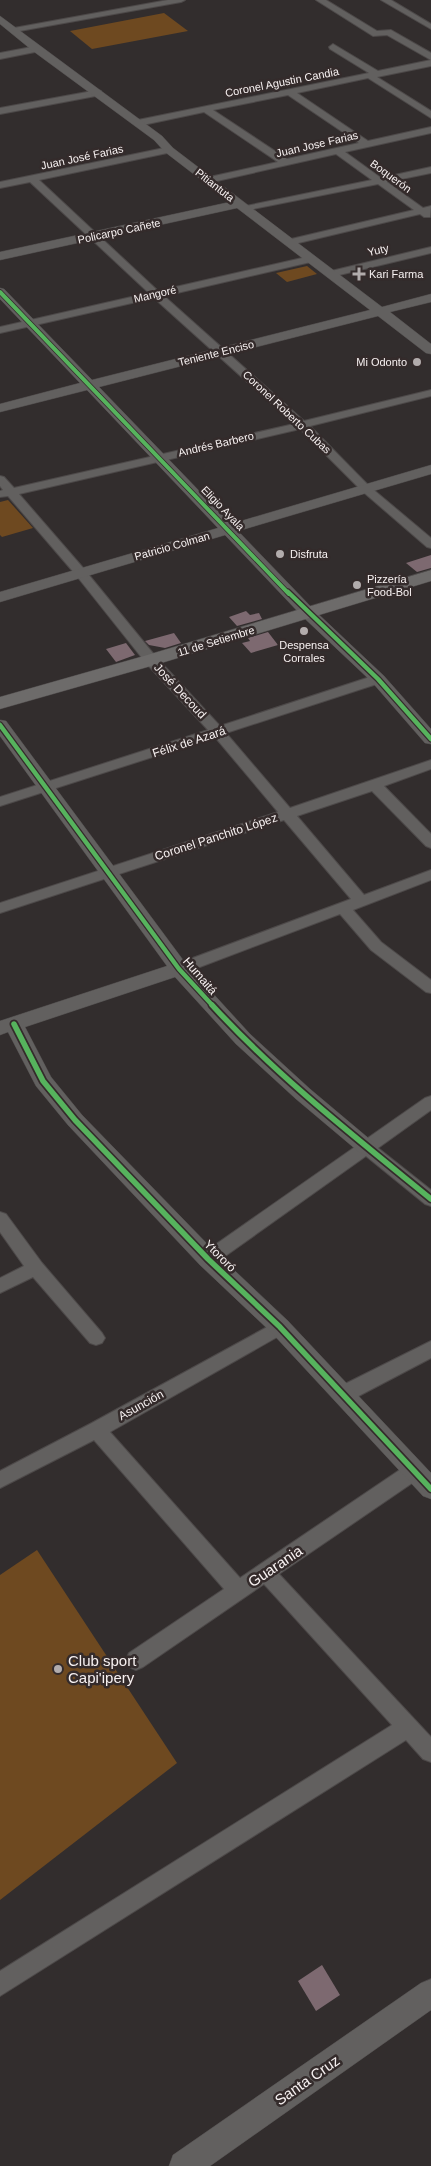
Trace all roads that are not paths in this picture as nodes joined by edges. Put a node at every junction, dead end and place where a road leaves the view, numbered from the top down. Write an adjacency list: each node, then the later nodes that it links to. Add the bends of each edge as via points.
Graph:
1 (116, 0): 5 (street)
2 (181, 0): 5 (street)
3 (320, 0): 12 (street, via 376,34 388,32)
4 (385, 0): 7 (street)
5 (131, 9): 8 (street)
6 (0, 19): 8 (street, Pitiantuta)
7 (431, 26)
8 (14, 30): 11 (street, Pitiantuta)
9 (333, 47): 16 (street)
10 (431, 48): 12 (street)
11 (37, 49): 13 (street); 18 (street, Pitiantuta)
12 (420, 50): 14 (street)
13 (0, 56)
14 (431, 57)
15 (431, 63): 16 (street, Coronel Agustin Candia)
16 (373, 75): 17 (street, Coronel Agustin Candia); 21 (street)
17 (290, 92): 19 (street, Coronel Agustin Candia); 24 (street, Boquerón)
18 (98, 93): 20 (street); 22 (street, Pitiantuta)
19 (205, 109): 22 (street, Coronel Agustin Candia); 27 (street)
20 (0, 111)
21 (431, 115)
22 (138, 123): 25 (street, Pitiantuta)
23 (431, 130): 24 (street, Juan Jose Farias)
24 (366, 144): 26 (street, Juan Jose Farias)
25 (169, 150): 29 (street, Juan José Farias); 30 (street, Pitiantuta)
26 (338, 151): 27 (street, Juan Jose Farias); 31 (street, Boquerón)
27 (285, 162): 30 (street, Juan Jose Farias)
28 (431, 170): 31 (street, Policarpo Cañete)
29 (32, 178): 32 (street, Juan José Farias); 36 (street, Coronel Roberto Cubas)
30 (208, 180): 33 (street, Pitiantuta)
31 (376, 180): 33 (street, Policarpo Cañete); 34 (street, Boquerón)
32 (0, 185)
33 (242, 207): 36 (street, Policarpo Cañete); 37 (street, Pitiantuta)
34 (426, 210): 35 (street, Boquerón); 37 (street)
35 (431, 218)
36 (95, 236): 39 (street, Policarpo Cañete); 43 (street, Coronel Roberto Cubas)
37 (290, 242): 40 (street, Pitiantuta)
38 (431, 250): 41 (street, Yuty)
39 (0, 256)
40 (311, 259): 41 (street, Pitiantuta); 43 (street, Mangoré)
41 (331, 274): 45 (street, Pitiantuta)
42 (0, 292): 46 (street, Eligio Ayala)
43 (156, 294): 46 (street, Mangoré); 49 (street, Coronel Roberto Cubas)
44 (431, 298): 45 (street, Teniente Enciso)
45 (380, 310): 48 (street, Pitiantuta); 49 (street, Teniente Enciso)
46 (30, 324): 47 (street, Mangoré); 50 (street, Eligio Ayala)
47 (0, 330)
48 (431, 350)
49 (222, 352): 50 (street, Teniente Enciso); 53 (street, Coronel Roberto Cubas)
50 (88, 385): 52 (street, Teniente Enciso); 54 (street, Eligio Ayala)
51 (431, 393): 53 (street, Andrés Barbero)
52 (0, 408)
53 (302, 425): 54 (street, Andrés Barbero); 57 (street, Coronel Roberto Cubas)
54 (158, 457): 58 (street, Andrés Barbero); 59 (street, Eligio Ayala)
55 (431, 469): 57 (street, Patricio Colman)
56 (0, 480): 58 (street, José Decoud)
57 (366, 488): 59 (street, Patricio Colman); 60 (street, Coronel Roberto Cubas)
58 (5, 493): 61 (street, José Decoud)
59 (230, 530): 61 (street, Patricio Colman); 64 (street, Eligio Ayala)
60 (431, 544)
61 (80, 572): 63 (street, Patricio Colman); 65 (street, José Decoud)
62 (431, 576): 64 (main road, 11 de Setiembre)
63 (0, 597)
64 (308, 613): 65 (main road, 11 de Setiembre); 66 (street, Eligio Ayala)
65 (151, 660): 67 (main road, 11 de Setiembre); 69 (street, José Decoud)
66 (378, 679): 69 (street, Félix de Azará); 70 (street, Eligio Ayala)
67 (0, 703)
68 (0, 725): 73 (street, Humaitá)
69 (218, 732): 73 (street, Félix de Azará); 75 (street, José Decoud)
70 (431, 738)
71 (431, 764): 72 (street, Coronel Panchito López)
72 (375, 785): 75 (street, Coronel Panchito López); 76 (street)
73 (48, 787): 74 (street, Félix de Azará); 77 (street, Humaitá)
74 (0, 802)
75 (288, 813): 77 (street, Coronel Panchito López); 79 (street, José Decoud)
76 (431, 843)
77 (110, 873): 80 (street, Coronel Panchito López); 82 (street, Humaitá)
78 (431, 875): 79 (street)
79 (362, 902): 81 (street)
80 (0, 908)
81 (344, 908): 82 (street); 83 (street, via 376,946)
82 (179, 969): 84 (street); 86 (street, Humaitá, via 243,1039)
83 (431, 988)
84 (7, 1026): 89 (street, Ytororó, via 43,1081 75,1120)
85 (431, 1102): 86 (street)
86 (366, 1147): 87 (street, Humaitá); 89 (street)
87 (431, 1199)
88 (0, 1219): 90 (street)
89 (208, 1259): 92 (street, Ytororó)
90 (36, 1268): 91 (street); 93 (street)
91 (0, 1286)
92 (280, 1327): 95 (street, Ytororó); 96 (street, Asunción)
93 (96, 1338)
94 (431, 1349): 95 (street)
95 (344, 1394): 97 (street, Ytororó)
96 (97, 1430): 98 (street, Asunción); 101 (street)
97 (414, 1471): 99 (street, Ytororó); 100 (street, Guarania)
98 (0, 1480)
99 (431, 1489)
100 (265, 1572): 101 (street, Guarania); 103 (street)
101 (238, 1591): 102 (street, Guarania)
102 (136, 1660)
103 (407, 1728): 104 (street); 105 (street)
104 (431, 1752)
105 (0, 1984)
106 (431, 1994): 107 (street, Santa Cruz)
107 (184, 2166)

